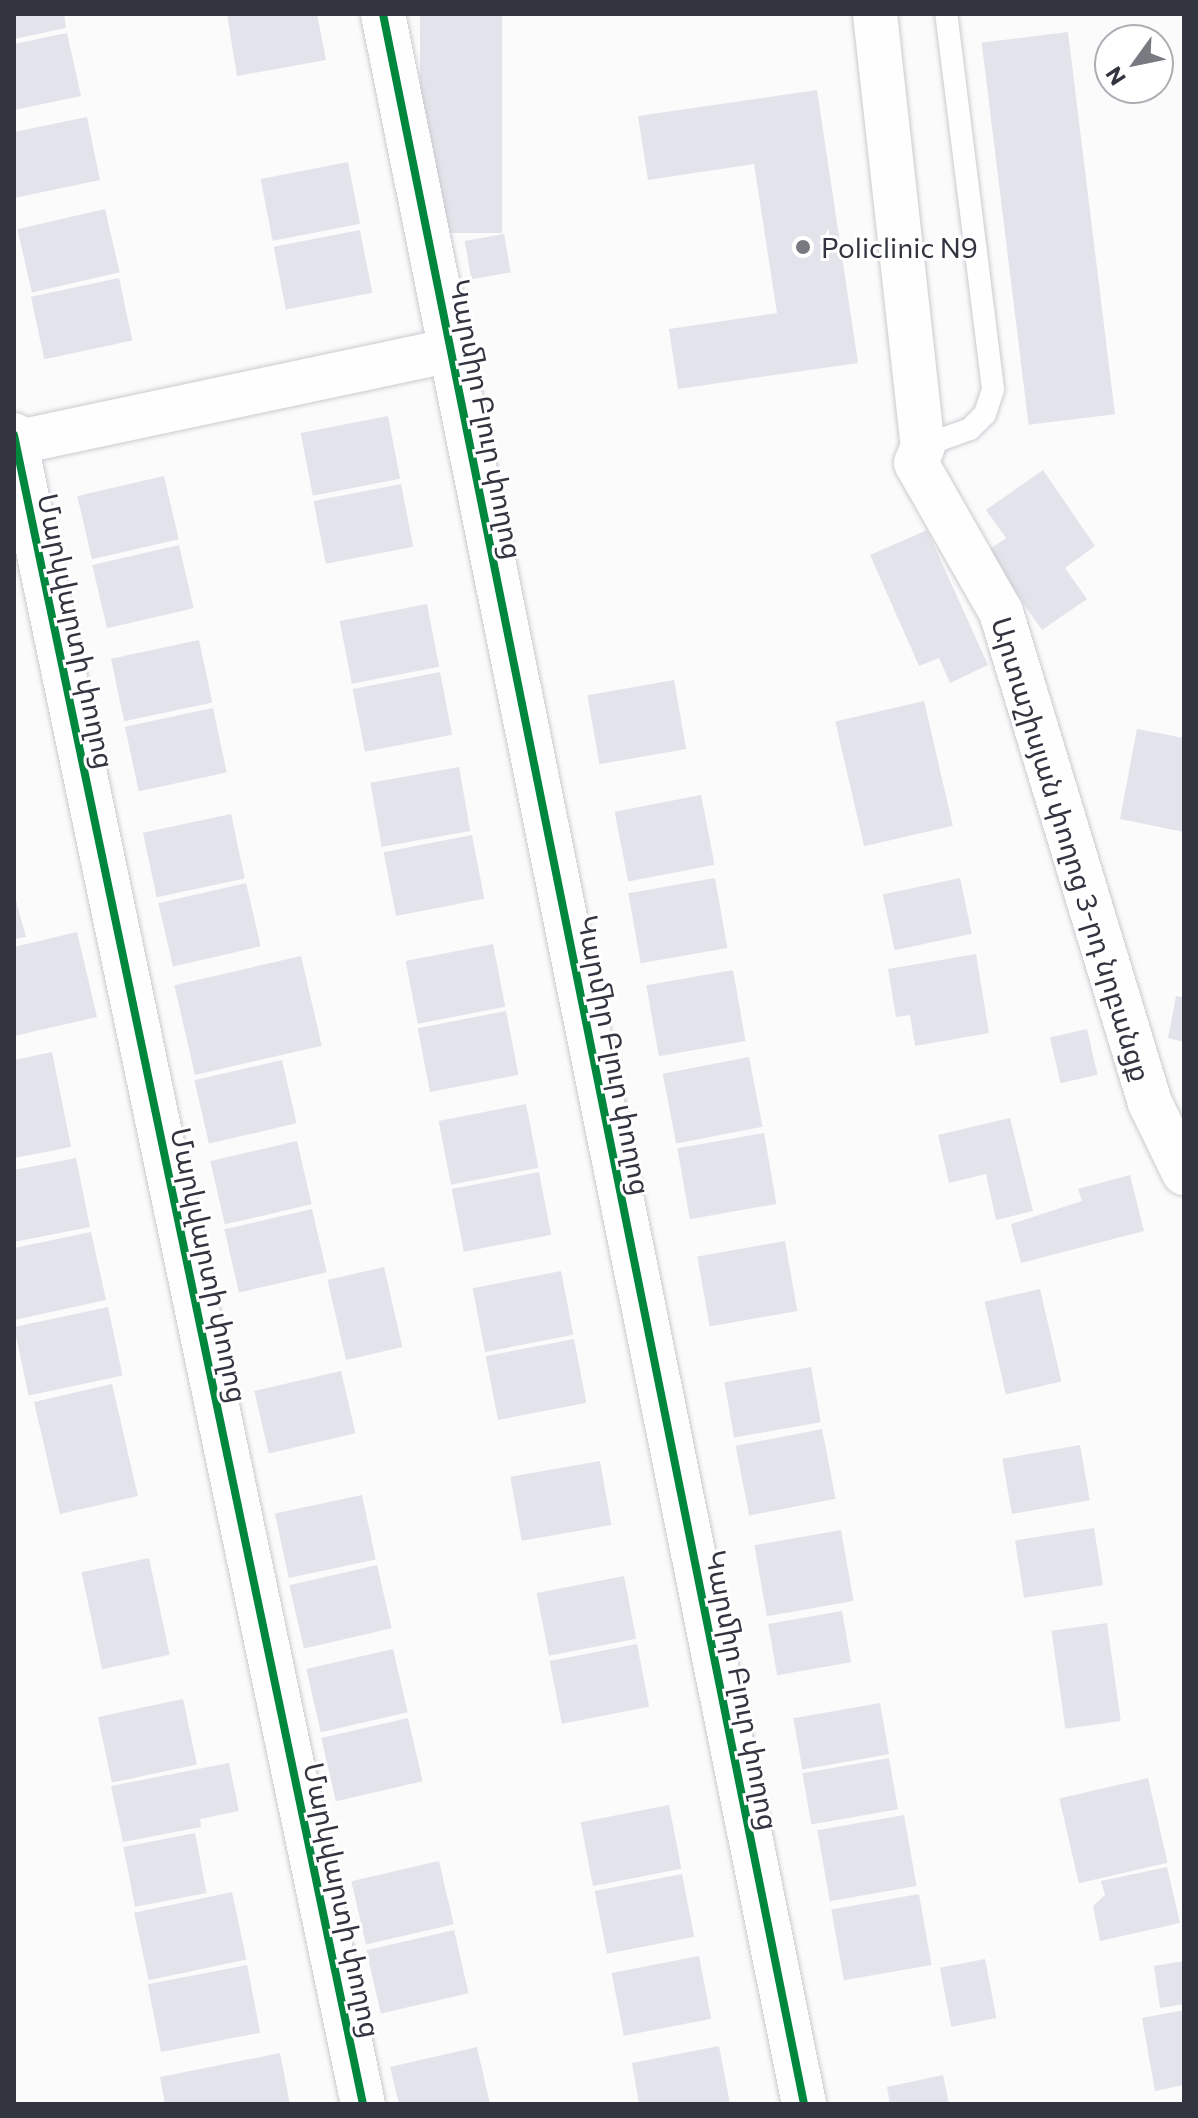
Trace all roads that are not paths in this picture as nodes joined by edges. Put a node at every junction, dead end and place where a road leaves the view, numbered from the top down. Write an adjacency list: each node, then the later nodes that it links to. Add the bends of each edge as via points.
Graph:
1 (383, 14): 4 (street, Կարմիր Բլուր փողոց)
2 (875, 14): 6 (street, Արտաշիսյան փողոց 3-րդ նրբանցք)
3 (946, 14): 6 (lane, via 993,389 985,414 970,429)
4 (451, 350): 5 (street); 9 (street, Կարմիր Բլուր փողոց)
5 (14, 440): 8 (street, Մարկվարտի փողոց)
6 (923, 446): 7 (street, Արտաշիսյան փողոց 3-րդ նրբանցք, via 916,463 1001,612 1150,1103)
7 (1184, 1173)
8 (363, 2104)
9 (804, 2104)

